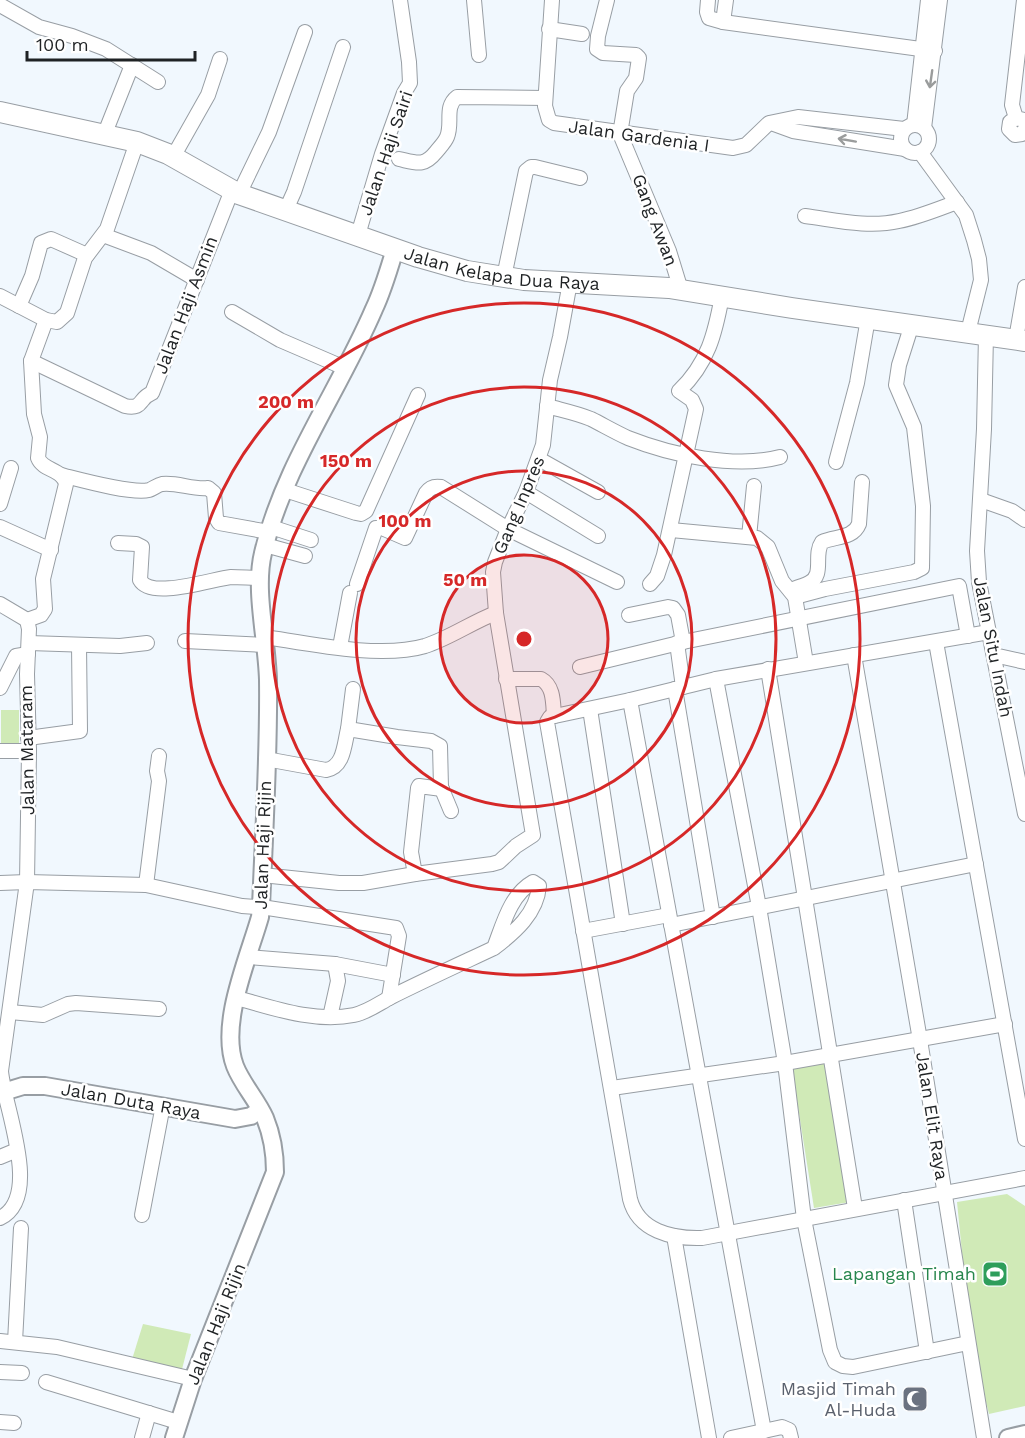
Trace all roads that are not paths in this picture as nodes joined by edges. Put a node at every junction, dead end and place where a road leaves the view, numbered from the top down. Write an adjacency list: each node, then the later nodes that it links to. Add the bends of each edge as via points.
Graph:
1 (400, 0): 40 (street, Jalan Haji Sairi, via 410,83 382,154)
2 (474, 0): 17 (street)
3 (552, 0): 12 (street, Jalan Gardenia I)
4 (607, 0): 28 (street, via 597,49 638,56)
5 (708, 0): 11 (street, via 709,18)
6 (726, 0): 11 (street)
7 (928, 0): 16 (street)
8 (940, 0): 16 (street)
9 (1024, 0): 23 (street, via 1012,105)
10 (3, 4): 19 (street, via 39,27 106,49)
11 (723, 22): 16 (street)
12 (549, 29): 14 (street); 21 (street, Jalan Gardenia I)
13 (305, 32): 35 (street, Jalan Haji Asmin, via 269,132)
14 (582, 34)
15 (343, 47): 37 (street)
16 (928, 50): 25 (street)
17 (479, 55)
18 (220, 59): 32 (street, via 208,95)
19 (132, 65): 20 (street); 27 (street)
20 (158, 82)
21 (545, 98): 28 (street, Jalan Gardenia I, via 546,113 554,123); 33 (street, via 457,97 450,109 447,138 429,161)
22 (0, 112): 27 (main road, Jalan Kelapa Dua Raya)
23 (1021, 121): 26 (street, via 1010,122 1009,129 1015,135)
24 (770, 123): 25 (street, via 798,117); 28 (street, Jalan Gardenia I, via 740,148); 30 (street, one-way to 24, via 793,131)
25 (914, 127): 30 (street, via 900,139); 31 (street, via 928,133 928,144)
26 (1025, 129)
27 (105, 133): 29 (main road, Jalan Kelapa Dua Raya)
28 (620, 134): 47 (street, Gang Awan, via 669,251)
29 (137, 142): 32 (main road, Jalan Kelapa Dua Raya); 39 (street)
30 (905, 149): 31 (street)
31 (920, 152): 36 (street, Jalan Situ Indah)
32 (173, 157): 35 (main road, Jalan Kelapa Dua Raya)
33 (399, 159)
34 (580, 178): 43 (street, via 535,167 526,171)
35 (235, 192): 37 (main road, Jalan Kelapa Dua Raya); 44 (street, Jalan Haji Asmin)
36 (957, 202): 38 (street, via 890,222 859,223); 54 (street, Jalan Situ Indah, via 970,225 980,269)
37 (285, 212): 40 (main road, Jalan Kelapa Dua Raya)
38 (805, 216)
39 (104, 235): 42 (street); 44 (street, via 151,253)
40 (358, 235): 41 (main road, Jalan Kelapa Dua Raya)
41 (395, 249): 43 (main road, Jalan Kelapa Dua Raya, via 439,264); 57 (street, Jalan Haji Rijin, via 374,310)
42 (87, 255): 50 (street, via 46,239 41,243); 52 (street, via 67,313 57,322)
43 (504, 277): 45 (main road, Jalan Kelapa Dua Raya)
44 (197, 280): 56 (street, Jalan Haji Asmin, via 152,393 137,406 125,406)
45 (570, 282): 47 (main road, Jalan Kelapa Dua Raya); 59 (street, Gang Inpres)
46 (1025, 287): 55 (street)
47 (681, 290): 49 (main road, Jalan Kelapa Dua Raya)
48 (0, 296): 50 (street)
49 (722, 296): 53 (main road, Jalan Kelapa Dua Raya); 60 (street, via 710,348 679,391 695,404)
50 (19, 306): 52 (street)
51 (232, 312): 57 (street, via 279,340)
52 (46, 320): 56 (street)
53 (891, 321): 54 (main road, Jalan Kelapa Dua Raya); 63 (street, via 857,383); 87 (street, via 899,365 896,385 914,427 923,506 922,568)
54 (977, 333): 55 (main road, Jalan Kelapa Dua Raya); 71 (street, Jalan Situ Indah, via 984,429)
55 (1020, 340)
56 (31, 362): 65 (street, via 39,462)
57 (345, 368): 68 (street, Jalan Haji Rijin)
58 (418, 395): 68 (street, via 366,511 356,513)
59 (547, 406): 60 (street, via 586,418 630,439); 62 (street, Gang Inpres)
60 (686, 454): 61 (street, via 741,462); 75 (street)
61 (780, 457)
62 (539, 459): 69 (street, Gang Inpres); 70 (street)
63 (836, 462)
64 (11, 468): 72 (street)
65 (61, 475): 77 (street, via 139,490 162,484 208,488 214,493 219,523); 82 (street, via 66,490)
66 (862, 482): 87 (street, via 857,529 847,536 822,542 817,575)
67 (754, 486): 79 (street)
68 (285, 490): 77 (street, Jalan Haji Rijin)
69 (526, 492): 74 (street, Gang Inpres); 78 (street)
70 (598, 492)
71 (981, 500): 73 (street); 93 (street, Jalan Situ Indah, via 977,567)
72 (0, 504)
73 (1025, 520)
74 (508, 529): 85 (street); 89 (street, Gang Inpres, via 493,572); 101 (street, via 441,486 431,488 405,538 378,527 374,531 353,589)
75 (671, 530): 79 (street); 86 (street, via 660,568)
76 (1, 531): 82 (street)
77 (268, 535): 80 (street); 83 (street); 84 (street, Jalan Haji Rijin)
78 (598, 536)
79 (749, 537): 87 (street, via 768,547)
80 (311, 540)
81 (118, 543): 84 (street, via 142,547 140,580 149,587 180,588 233,577)
82 (51, 550): 92 (street, via 43,579 45,609 41,615)
83 (304, 556)
84 (260, 578): 96 (street, Jalan Haji Rijin)
85 (617, 582)
86 (650, 584)
87 (792, 594): 91 (street)
88 (0, 604): 92 (street)
89 (496, 613): 101 (street, via 423,646 389,650); 110 (street, Gang Inpres)
90 (629, 615): 99 (street, via 673,608 678,615)
91 (800, 619): 94 (street, via 958,586); 99 (street); 106 (street)
92 (27, 620): 102 (street, Jalan Mataram)
93 (989, 632): 94 (street); 104 (street, Jalan Situ Indah)
94 (968, 636): 97 (street)
95 (185, 641): 96 (street)
96 (266, 641): 101 (street); 122 (street, Jalan Haji Rijin)
97 (936, 642): 103 (street); 126 (street)
98 (147, 643): 100 (street)
99 (680, 643): 107 (street); 112 (street)
100 (79, 645): 102 (street); 119 (street, via 80,731)
101 (340, 647)
102 (28, 648): 111 (street, via 16,656); 119 (street, Jalan Mataram)
103 (854, 655): 106 (street); 129 (street, Jalan Elit Raya)
104 (994, 655): 105 (street); 118 (street, Jalan Situ Indah)
105 (1025, 662)
106 (806, 663): 108 (street)
107 (580, 667)
108 (768, 669): 109 (street); 133 (street)
109 (716, 679): 112 (street); 135 (street)
110 (506, 680): 116 (street, via 546,682 551,690); 127 (street, Gang Inpres, via 533,835 499,862)
111 (0, 688)
112 (679, 688): 114 (street); 136 (street)
113 (354, 689): 117 (street)
114 (630, 700): 115 (street); 137 (street)
115 (590, 709): 116 (street); 138 (street)
116 (554, 716): 139 (street, via 547,722)
117 (348, 729): 122 (street, via 340,761 332,769); 123 (street, via 437,742 441,751)
118 (1018, 743): 125 (street, Jalan Situ Indah)
119 (29, 745): 120 (street); 130 (street, Jalan Mataram)
120 (0, 751)
121 (159, 756): 132 (street)
122 (266, 759): 128 (street, Jalan Haji Rijin)
123 (442, 789): 124 (street); 127 (street, via 418,788 411,852)
124 (451, 811)
125 (1025, 814)
126 (976, 864): 129 (street); 149 (street)
127 (415, 874): 128 (street, via 353,884)
128 (262, 875): 134 (street, Jalan Haji Rijin)
129 (892, 881): 133 (street); 150 (street, Jalan Elit Raya)
130 (27, 882): 131 (street); 132 (street); 147 (street, Jalan Mataram)
131 (0, 883)
132 (146, 885): 134 (street)
133 (805, 898): 135 (street); 151 (street)
134 (261, 907): 141 (street, Jalan Haji Rijin); 143 (street, via 396,928 399,936)
135 (759, 907): 136 (street); 152 (street)
136 (713, 917): 137 (street)
137 (670, 920): 138 (street); 153 (street)
138 (623, 924): 139 (street)
139 (583, 931): 154 (street)
140 (494, 948): 145 (street)
141 (249, 957): 142 (street); 144 (street, Jalan Haji Rijin)
142 (335, 964): 143 (street); 148 (street, via 338,981)
143 (393, 975): 145 (street)
144 (237, 998): 148 (street, via 279,1010); 157 (street, Jalan Haji Rijin, via 230,1030 232,1051 235,1065)
145 (389, 998): 148 (street, via 367,1012)
146 (159, 1009): 147 (street, via 76,1003 43,1015)
147 (10, 1012): 155 (street, Jalan Mataram, via 1,1071)
148 (330, 1017)
149 (1005, 1024): 150 (street); 158 (street)
150 (920, 1040): 151 (street); 162 (street, Jalan Elit Raya)
151 (830, 1056): 152 (street); 164 (street)
152 (785, 1063): 153 (street); 167 (street)
153 (701, 1077): 154 (street); 169 (street)
154 (612, 1088): 170 (street, via 632,1208 643,1223)
155 (2, 1092): 156 (street, Jalan Duta Raya, via 23,1086 45,1086); 159 (street, Jalan Mataram, via 13,1120)
156 (163, 1105): 157 (street, Jalan Duta Raya, via 235,1119); 165 (street)
157 (260, 1110): 177 (street, Jalan Haji Rijin, via 273,1144 275,1172)
158 (1025, 1139)
159 (17, 1149): 160 (street); 166 (street, Jalan Mataram, via 20,1181 16,1202)
160 (0, 1157)
161 (1023, 1181): 162 (street)
162 (945, 1192): 163 (street); 173 (street, Jalan Elit Raya)
163 (903, 1200): 164 (street); 174 (street)
164 (855, 1208): 167 (street)
165 (142, 1215)
166 (0, 1218)
167 (804, 1219): 169 (street); 174 (street, via 835,1362 853,1367)
168 (21, 1228): 172 (street)
169 (727, 1233): 170 (street); 183 (street)
170 (674, 1236): 186 (street)
171 (0, 1341): 172 (street)
172 (15, 1342): 177 (street, via 57,1347)
173 (968, 1343): 174 (street); 189 (street, Jalan Elit Raya)
174 (927, 1352)
175 (0, 1372): 176 (street)
176 (22, 1373)
177 (193, 1379): 182 (street, Jalan Haji Rijin)
178 (46, 1382): 179 (street)
179 (149, 1413): 182 (street); 185 (street)
180 (0, 1422): 181 (street)
181 (14, 1424)
182 (176, 1430)
183 (764, 1431): 187 (street); 188 (street, via 787,1427)
184 (1025, 1434): 190 (street)
185 (142, 1438)
186 (709, 1438)
187 (730, 1438)
188 (792, 1438)
189 (984, 1438)
190 (1008, 1438)

